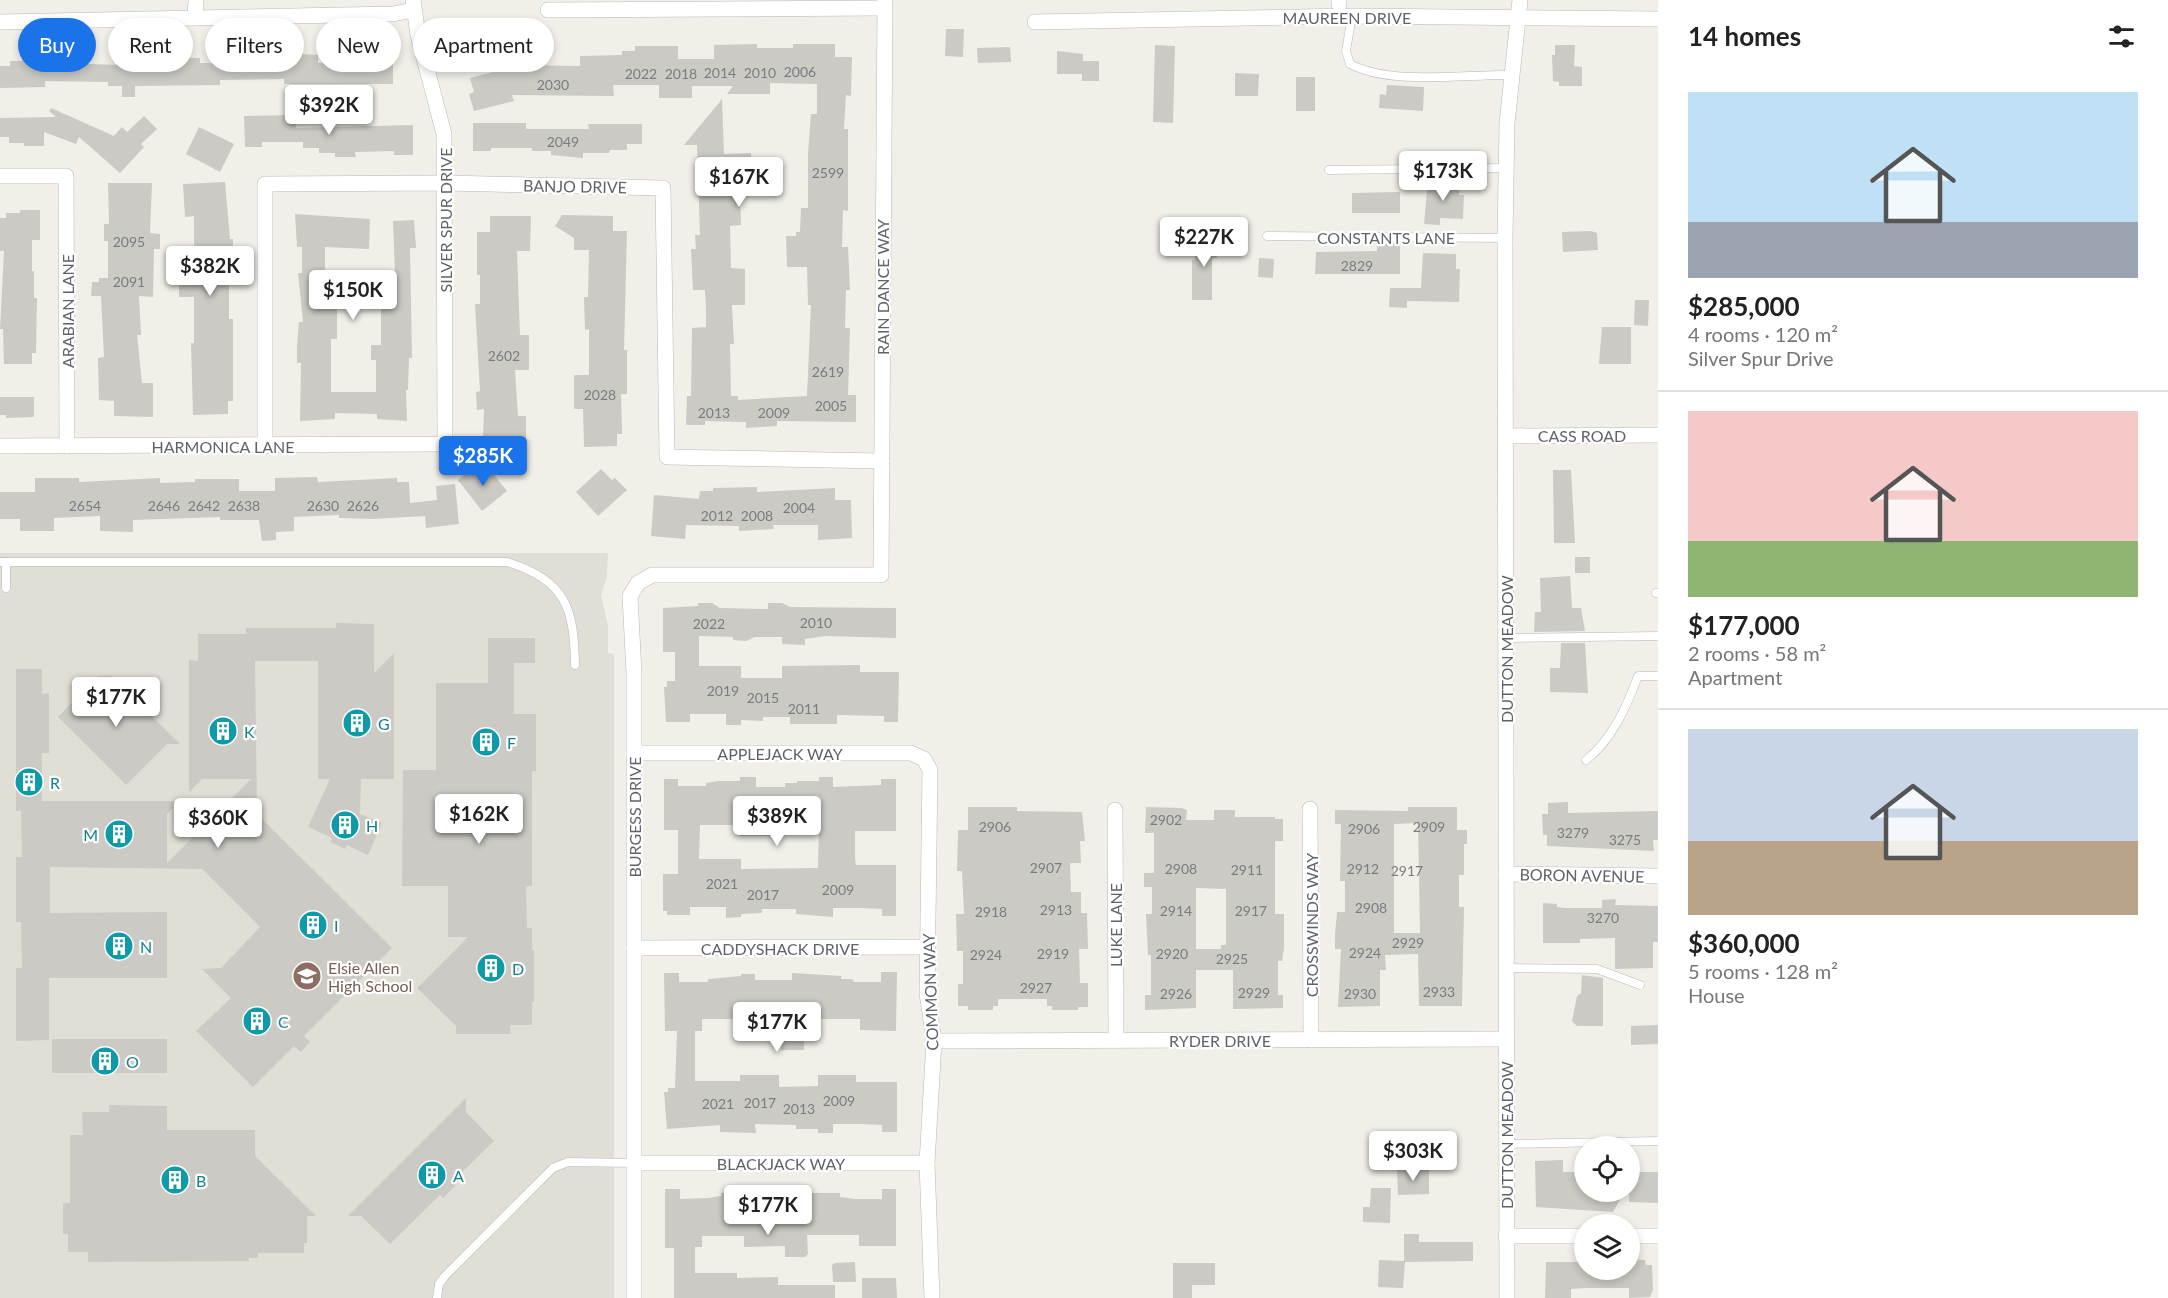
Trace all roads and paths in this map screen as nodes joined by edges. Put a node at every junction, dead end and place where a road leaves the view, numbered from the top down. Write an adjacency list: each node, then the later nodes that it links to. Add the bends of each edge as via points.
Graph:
1 (196, 0): 8 (street)
2 (1520, 0): 9 (street, DUTTON MEADOW)
3 (884, 4): 5 (street); 26 (street, RAIN DANCE WAY)
4 (413, 5): 8 (street, via 393,14); 17 (street, SILVER SPUR DRIVE, via 444,134)
5 (653, 6): 6 (street)
6 (548, 10)
7 (1352, 15): 9 (street, MAUREEN DRIVE); 12 (street, MAUREEN DRIVE); 13 (lane, via 1346,51 1350,64 1362,70 1383,76)
8 (195, 17): 11 (street)
9 (1518, 18): 10 (street, MAUREEN DRIVE); 13 (street, DUTTON MEADOW)
10 (1658, 19)
11 (0, 22)
12 (1035, 22)
13 (1512, 75): 14 (street, DUTTON MEADOW)
14 (1506, 168): 15 (lane); 19 (street, DUTTON MEADOW)
15 (1329, 170)
16 (0, 176): 24 (street, ARABIAN LANE, via 66,176)
17 (446, 183): 22 (street, SILVER SPUR DRIVE); 25 (street, BANJO DRIVE, via 265,184); 26 (street, BANJO DRIVE, via 663,188 667,457)
18 (1267, 236): 19 (lane, CONSTANTS LANE)
19 (1505, 238): 21 (street, DUTTON MEADOW)
20 (1658, 435): 21 (street, CASS ROAD)
21 (1506, 436): 31 (street, DUTTON MEADOW)
22 (445, 444): 25 (street, HARMONICA LANE)
23 (0, 446): 24 (street, HARMONICA LANE)
24 (67, 446): 25 (street, HARMONICA LANE)
25 (265, 446)
26 (882, 461): 28 (street, RAIN DANCE WAY)
27 (3, 562): 29 (lane); 32 (lane, via 398,566 507,562 546,579 568,606)
28 (881, 575): 34 (street, BURGESS DRIVE, via 670,574 652,575 638,583 630,596 629,608)
29 (6, 588)
30 (1658, 636): 31 (lane)
31 (1506, 638): 39 (street, DUTTON MEADOW)
32 (575, 665)
33 (1658, 676): 36 (lane, via 1638,676 1630,698 1600,749)
34 (634, 753): 35 (street, APPLEJACK WAY, via 911,753); 42 (street, BURGESS DRIVE)
35 (924, 759): 41 (street, COMMON WAY, via 932,783)
36 (1586, 760)
37 (1310, 809): 47 (street, CROSSWINDS WAY)
38 (1115, 810): 46 (street, LUKE LANE)
39 (1506, 874): 40 (street, BORON AVENUE); 43 (street, DUTTON MEADOW)
40 (1658, 876)
41 (927, 947): 42 (street, CADDYSHACK DRIVE); 48 (street, COMMON WAY, via 927,993)
42 (634, 948): 52 (street, BURGESS DRIVE)
43 (1506, 968): 44 (lane, via 1597,969); 45 (street, DUTTON MEADOW)
44 (1640, 985)
45 (1506, 1039): 47 (street, RYDER DRIVE); 50 (street, DUTTON MEADOW)
46 (1116, 1040): 47 (street, RYDER DRIVE); 48 (street, RYDER DRIVE)
47 (1311, 1040)
48 (934, 1041): 51 (street, COMMON WAY)
49 (1658, 1141): 50 (lane)
50 (1506, 1144): 53 (street, DUTTON MEADOW)
51 (927, 1162): 52 (street, BLACKJACK WAY); 59 (street, COMMON WAY)
52 (634, 1163): 57 (lane, via 568,1162 553,1168 445,1276); 58 (street, BURGESS DRIVE)
53 (1506, 1236): 54 (street); 60 (street, DUTTON MEADOW)
54 (1574, 1236)
55 (1640, 1236): 56 (street)
56 (1658, 1236)
57 (437, 1298)
58 (634, 1298)
59 (932, 1298)
60 (1507, 1298)

